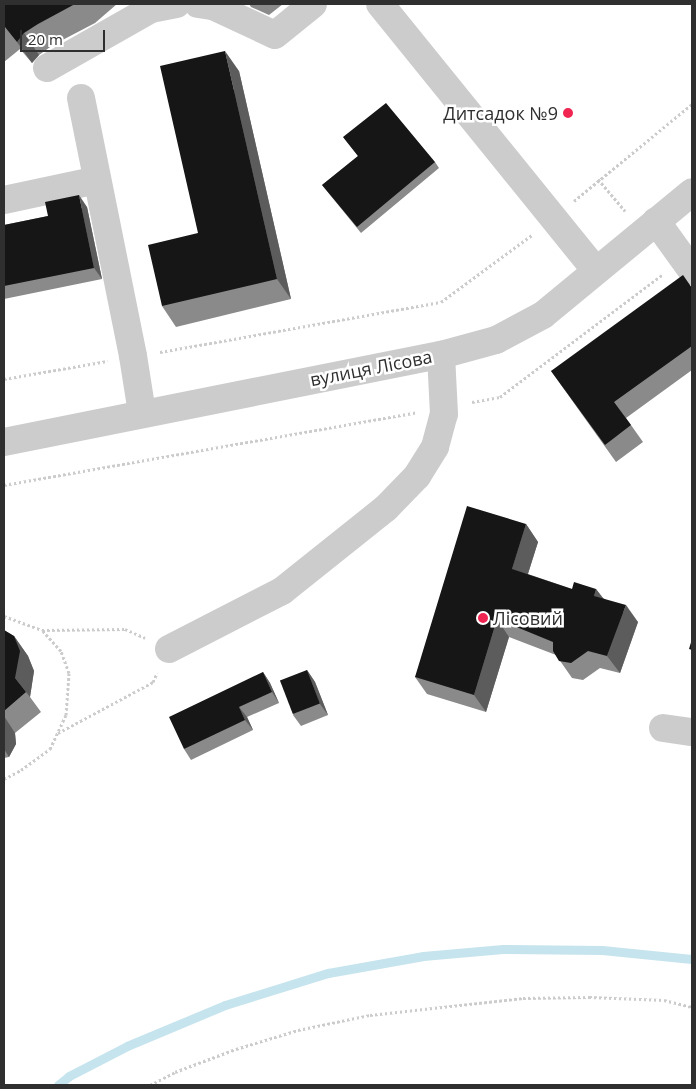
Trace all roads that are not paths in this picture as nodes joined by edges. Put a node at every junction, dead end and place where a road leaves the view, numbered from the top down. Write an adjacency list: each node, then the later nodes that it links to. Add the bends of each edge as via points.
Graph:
1 (177, 4): 5 (street, via 151,9)
2 (198, 4): 3 (street, via 213,6 275,35)
3 (313, 4)
4 (380, 4): 12 (street)
5 (47, 68)
6 (80, 98): 7 (street)
7 (97, 180): 9 (street); 14 (street)
8 (692, 192): 10 (street, вулиця Лісова)
9 (4, 200)
10 (656, 221): 11 (street); 12 (street, вулиця Лісова)
11 (688, 265)
12 (596, 271): 13 (street, вулиця Лісова, via 543,315 496,340)
13 (441, 355): 14 (street, вулиця Лісова); 16 (street, via 444,407 436,447 417,476 386,508 282,591)
14 (142, 413): 15 (street, вулиця Лісова)
15 (4, 442)
16 (169, 649)
17 (663, 728): 18 (street)
18 (692, 732)

